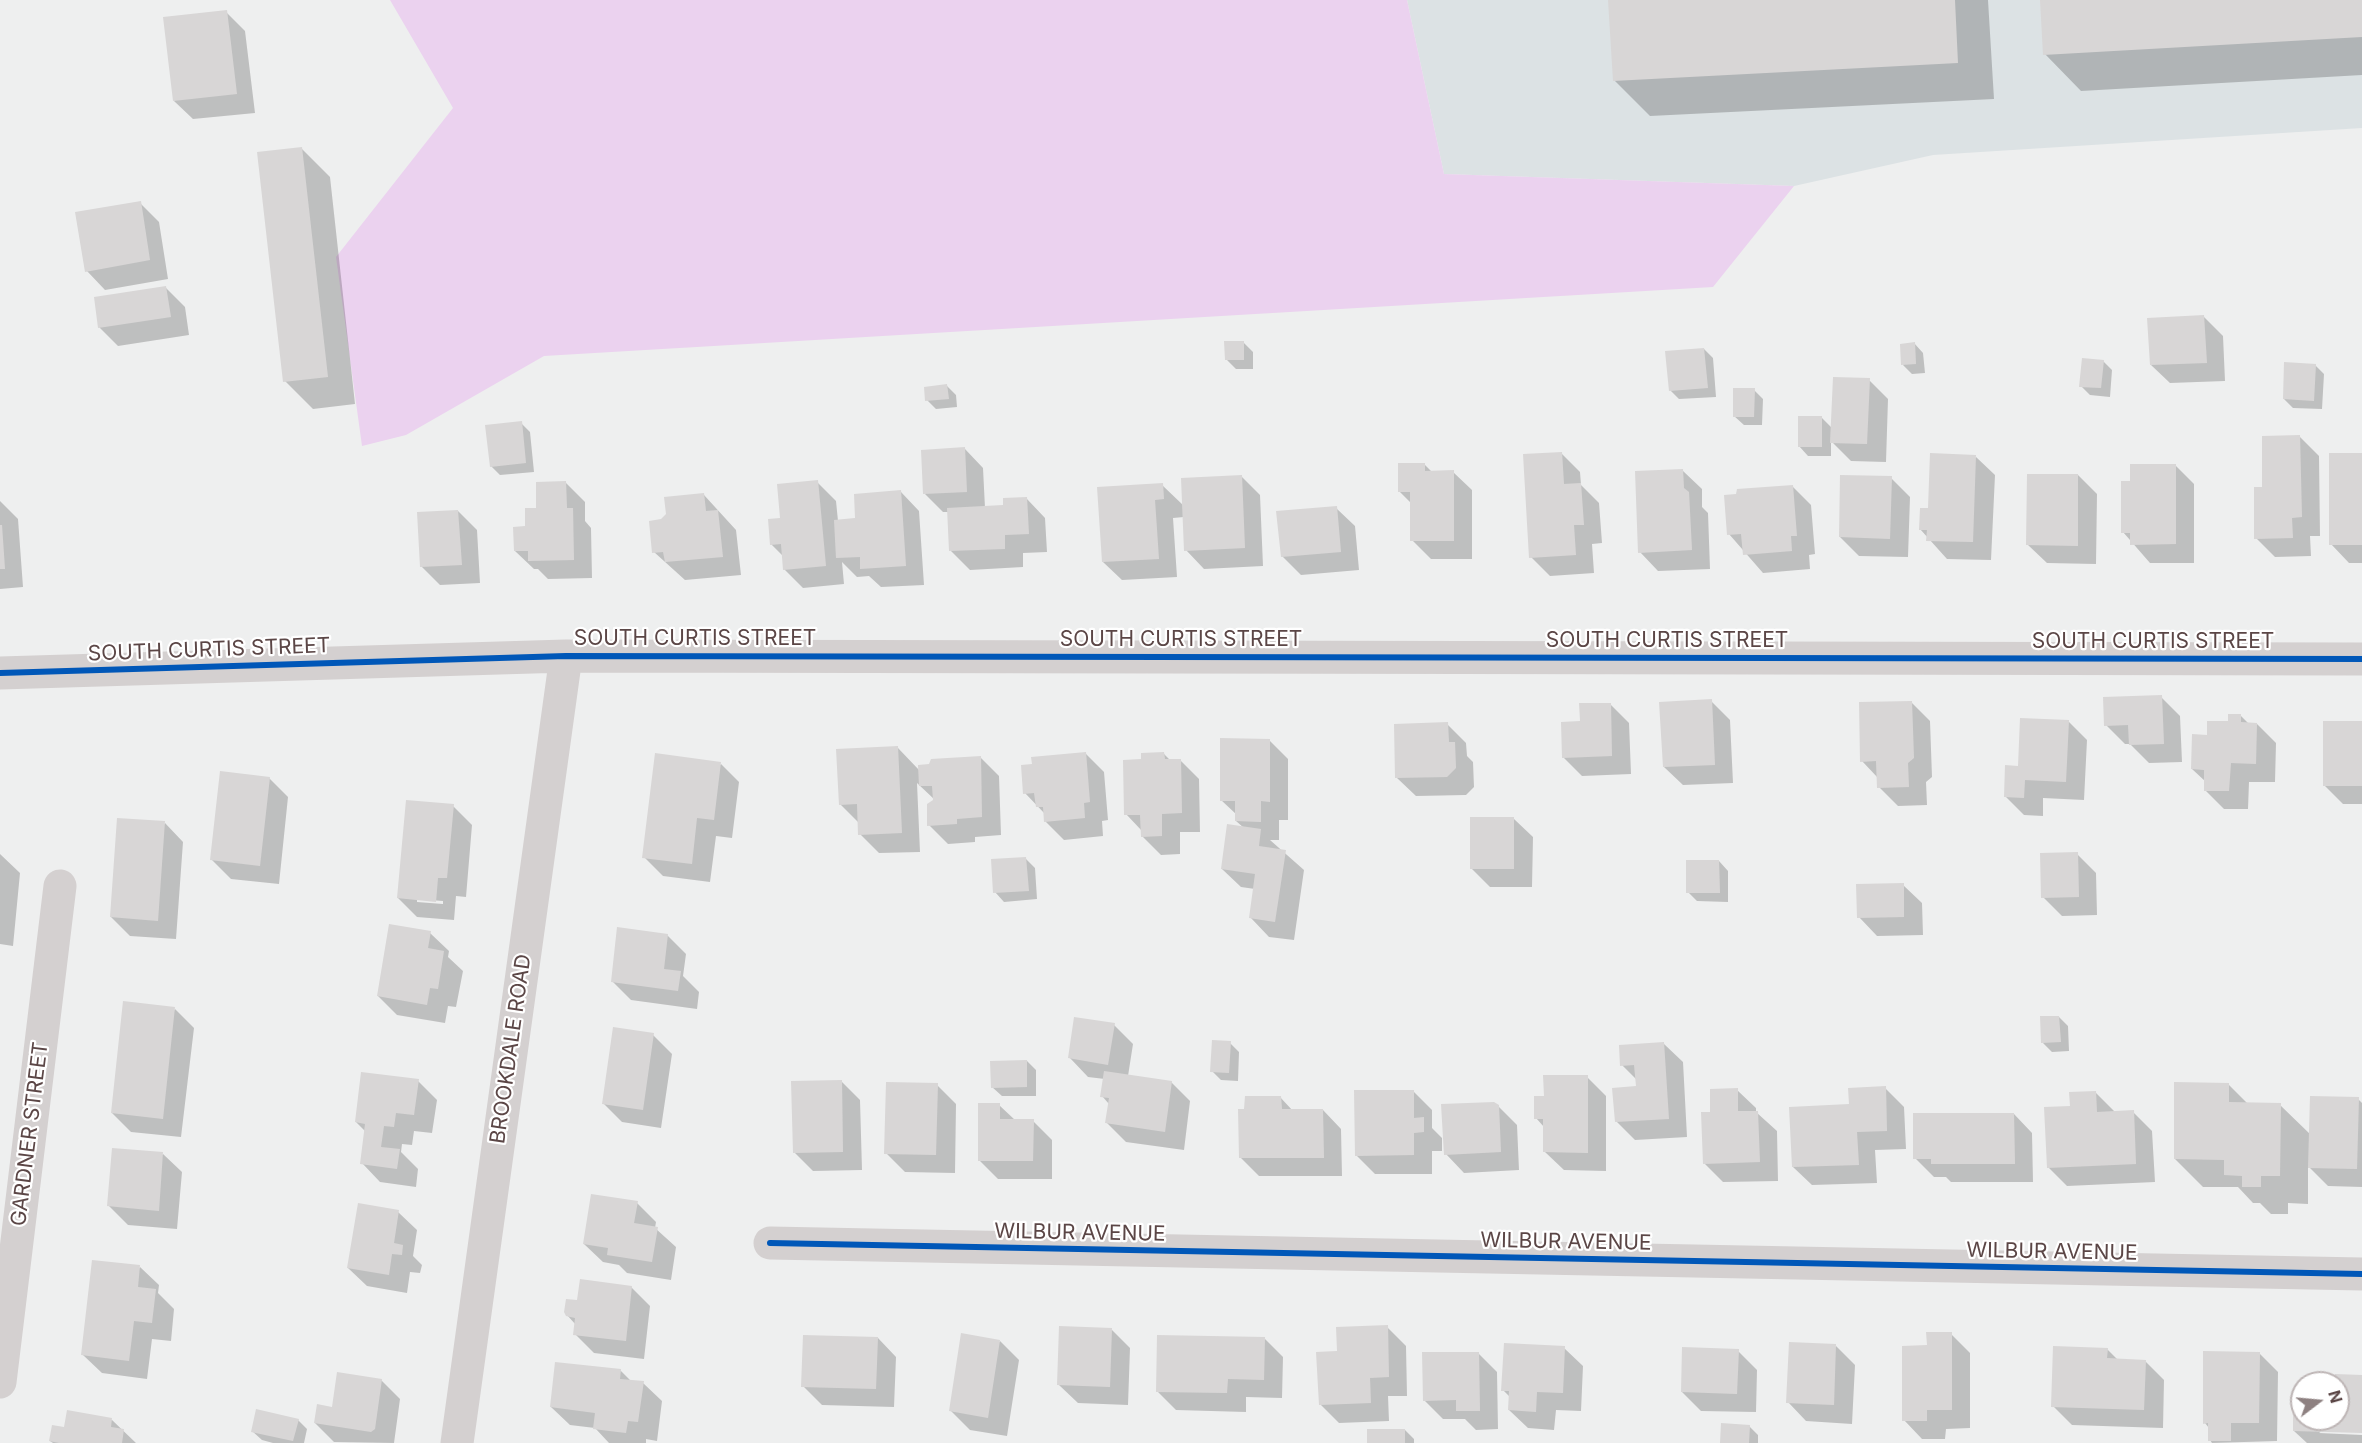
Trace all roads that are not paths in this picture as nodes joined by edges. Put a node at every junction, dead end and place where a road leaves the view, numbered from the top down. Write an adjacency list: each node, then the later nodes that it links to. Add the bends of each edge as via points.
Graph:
1 (566, 656): 2 (street, SOUTH CURTIS STREET); 3 (street, SOUTH CURTIS STREET); 8 (street, BROOKDALE ROAD)
2 (2362, 659)
3 (0, 673)
4 (60, 886): 7 (street, GARDNER STREET)
5 (770, 1243): 6 (street, WILBUR AVENUE)
6 (2362, 1274)
7 (0, 1382)
8 (457, 1443)

